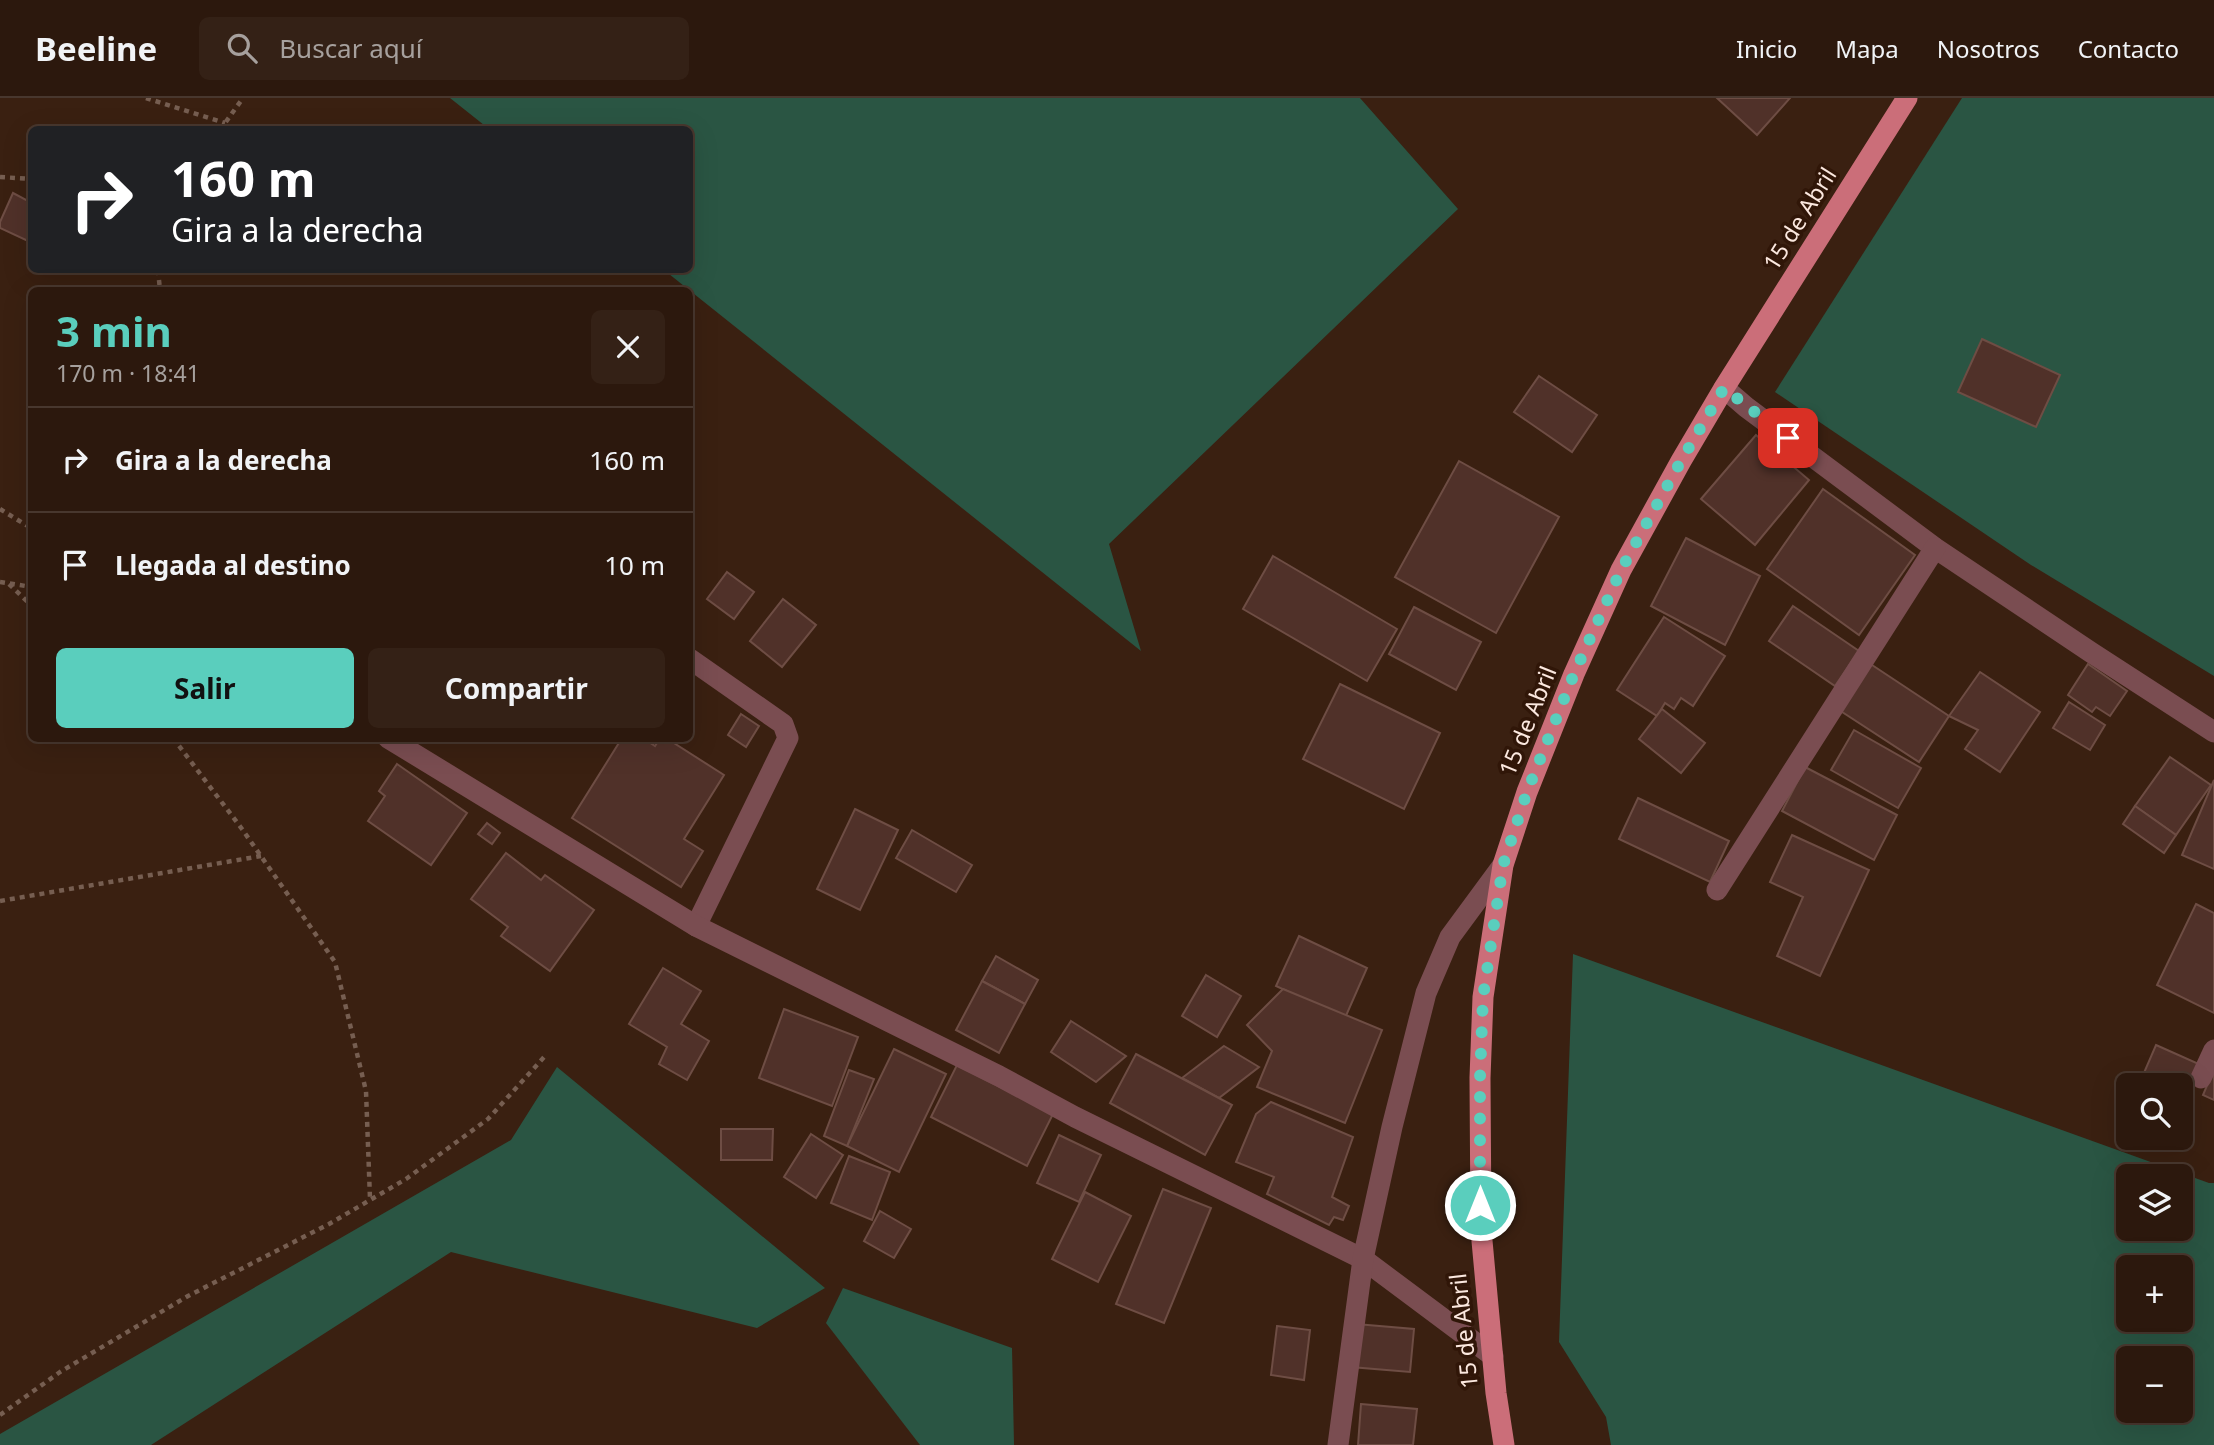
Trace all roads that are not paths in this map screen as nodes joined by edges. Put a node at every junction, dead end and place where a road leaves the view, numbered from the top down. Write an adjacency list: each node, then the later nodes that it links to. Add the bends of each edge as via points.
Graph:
1 (1906, 98): 2 (main road, 15 de Abril)
2 (1724, 388): 3 (street); 7 (main road, 15 de Abril, via 1621,570 1574,674)
3 (1935, 548): 5 (street); 8 (street)
4 (693, 661): 9 (street, via 783,724 789,738)
5 (2214, 732)
6 (395, 742): 9 (street)
7 (1503, 865): 12 (street, via 1450,937 1426,993); 13 (main road, 15 de Abril, via 1483,997 1480,1078 1480,1230)
8 (1717, 890)
9 (696, 926): 12 (street)
10 (2214, 1050): 11 (street)
11 (2202, 1078)
12 (1363, 1259): 13 (street); 14 (street)
13 (1493, 1356): 15 (main road, 15 de Abril)
14 (1338, 1445)
15 (1504, 1445)

